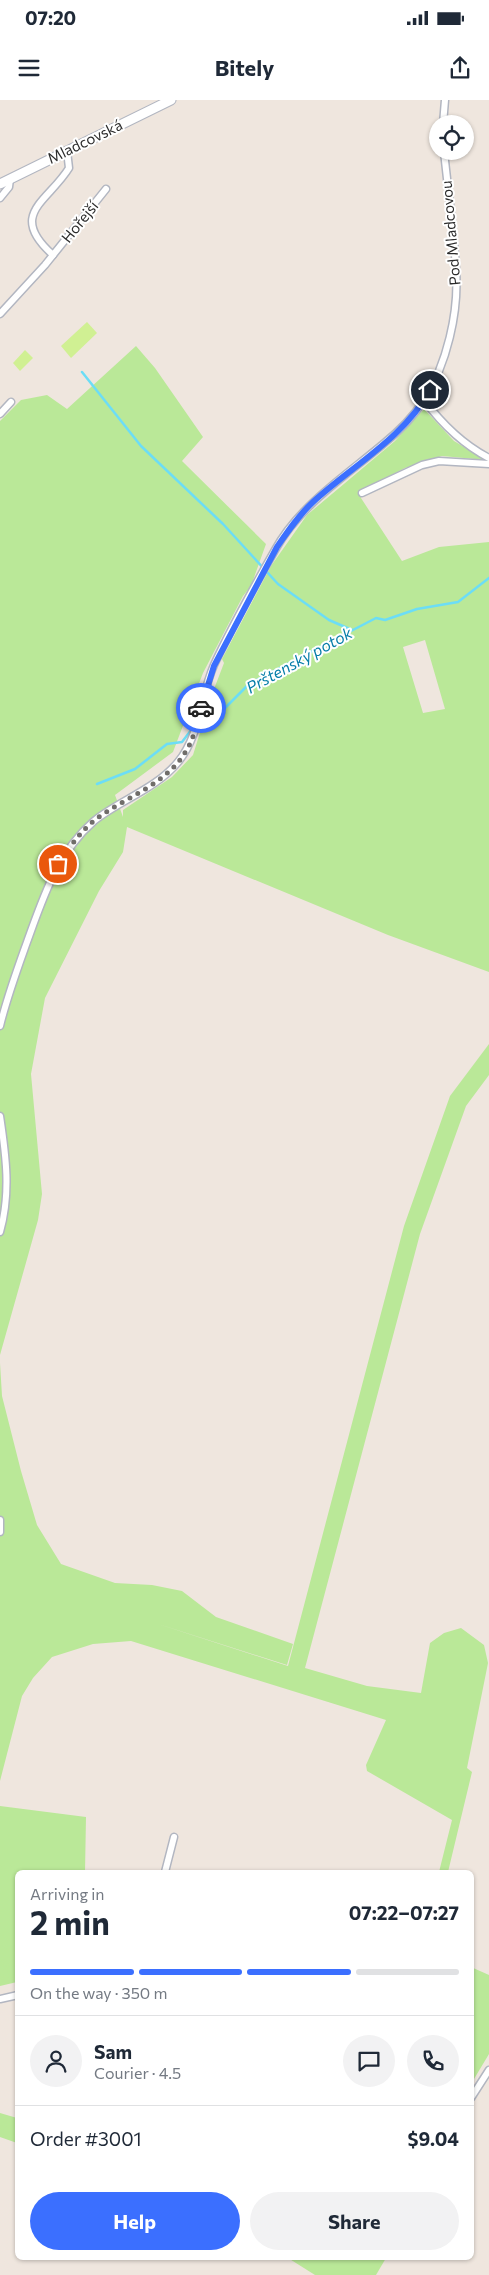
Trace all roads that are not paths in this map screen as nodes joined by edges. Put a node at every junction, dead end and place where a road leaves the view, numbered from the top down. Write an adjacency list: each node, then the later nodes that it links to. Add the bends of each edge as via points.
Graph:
1 (171, 100): 4 (street, Mladcovská)
2 (445, 100): 3 (street)
3 (444, 115)
4 (67, 151): 6 (street, Mladcovská); 10 (street, Hořejší, via 70,168 36,207 32,219 36,234)
5 (445, 160): 12 (street, Pod Mladcovou, via 456,292 443,358)
6 (10, 179): 7 (street, Mladcovská); 9 (street, via 9,187)
7 (0, 184)
8 (106, 189): 10 (street, Hořejší)
9 (0, 198)
10 (54, 255): 11 (street, Hořejší)
11 (0, 314)
12 (424, 400): 15 (street, via 445,426); 18 (street, Pod Mladcovou, via 388,441 314,502 286,533 214,666 193,735 177,764 96,820 65,854 44,894 6,998)
13 (11, 402): 14 (street)
14 (0, 414)
15 (489, 458)
16 (489, 464): 17 (street, via 439,461 422,465)
17 (362, 493)
18 (0, 1026)
19 (0, 1116): 20 (street, via 8,1184)
20 (0, 1232)
21 (0, 1520): 22 (street)
22 (0, 1532)
23 (174, 1837): 24 (street)
24 (166, 1870)
25 (15, 1996): 26 (street)
26 (0, 1999)
27 (489, 2070): 28 (street)
28 (474, 2093)

